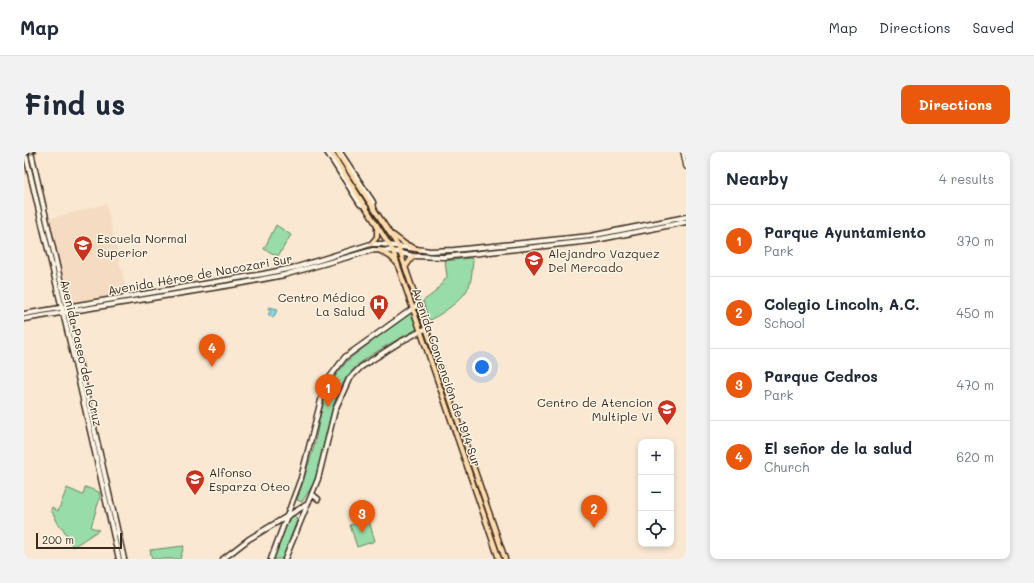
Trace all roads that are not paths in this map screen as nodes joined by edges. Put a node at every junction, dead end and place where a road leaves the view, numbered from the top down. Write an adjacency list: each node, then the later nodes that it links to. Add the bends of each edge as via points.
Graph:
1 (25, 152): 29 (main road, Avenida Paseo de la Cruz)
2 (30, 152): 29 (main road, Avenida Paseo de la Cruz)
3 (327, 152): 9 (main road, Avenida Convención de 1914 Sur, via 360,204)
4 (331, 152): 9 (main road, Avenida Convención de 1914 Sur)
5 (337, 152): 10 (main road, Avenida Convención de 1914 Sur)
6 (340, 152): 10 (main road, Avenida Convención de 1914 Sur, via 373,202)
7 (683, 152): 8 (street)
8 (686, 167)
9 (364, 205): 12 (main road, Avenida Convención de 1914 Sur)
10 (373, 207): 14 (main road, Avenida Convención de 1914 Sur)
11 (686, 217): 15 (main road, Avenida Héroe de Nacozari Sur)
12 (376, 222): 17 (main road, via 377,237); 18 (main road, Avenida Convención de 1914 Sur)
13 (686, 222): 16 (main road, Avenida Héroe de Nacozari Sur)
14 (390, 233): 19 (main road, Avenida Convención de 1914 Sur); 21 (main road)
15 (590, 236): 16 (main road); 21 (main road, Avenida Héroe de Nacozari Sur, via 454,250)
16 (576, 242): 24 (main road, Avenida Héroe de Nacozari Sur, via 444,257)
17 (371, 244): 18 (main road, Avenida Héroe de Nacozari Sur); 29 (main road, Avenida Héroe de Nacozari Sur, via 297,267)
18 (390, 245): 19 (main road, Avenida Héroe de Nacozari Sur); 22 (main road, Avenida Convención de 1914 Sur)
19 (398, 246): 21 (main road, Avenida Héroe de Nacozari Sur); 23 (main road, Avenida Convención de 1914 Sur)
20 (378, 250): 22 (main road, Avenida Héroe de Nacozari Sur); 25 (main road); 29 (main road, Avenida Héroe de Nacozari Sur, via 243,283)
21 (419, 250)
22 (393, 251): 23 (main road, Avenida Héroe de Nacozari Sur); 25 (main road, Avenida Convención de 1914 Sur)
23 (400, 252): 24 (main road, Avenida Héroe de Nacozari Sur); 26 (main road, Avenida Convención de 1914 Sur)
24 (413, 256): 26 (main road)
25 (398, 264): 28 (main road, Avenida Convención de 1914 Sur)
26 (406, 266): 27 (main road, Avenida Convención de 1914 Sur)
27 (419, 304): 28 (main road); 32 (main road, Avenida Convención de 1914 Sur)
28 (413, 308): 33 (main road, Avenida Convención de 1914 Sur); 37 (main road, via 345,357 330,377 321,400 302,478)
29 (65, 310): 30 (main road, Avenida Héroe de Nacozari Sur); 31 (main road, Avenida Héroe de Nacozari Sur); 38 (main road, Avenida Paseo de la Cruz); 39 (main road, Avenida Paseo de la Cruz)
30 (24, 314)
31 (24, 319)
32 (427, 328): 33 (main road); 44 (main road, Avenida Convención de 1914 Sur)
33 (421, 331): 34 (main road, via 361,367 349,379 335,410); 43 (main road, Avenida Convención de 1914 Sur)
34 (312, 494): 35 (main road); 36 (main road)
35 (318, 499)
36 (306, 505): 37 (main road); 42 (main road)
37 (286, 518): 40 (main road, via 249,539); 41 (main road)
38 (119, 559)
39 (124, 559)
40 (223, 559)
41 (271, 559)
42 (285, 559)
43 (498, 559)
44 (505, 559)

